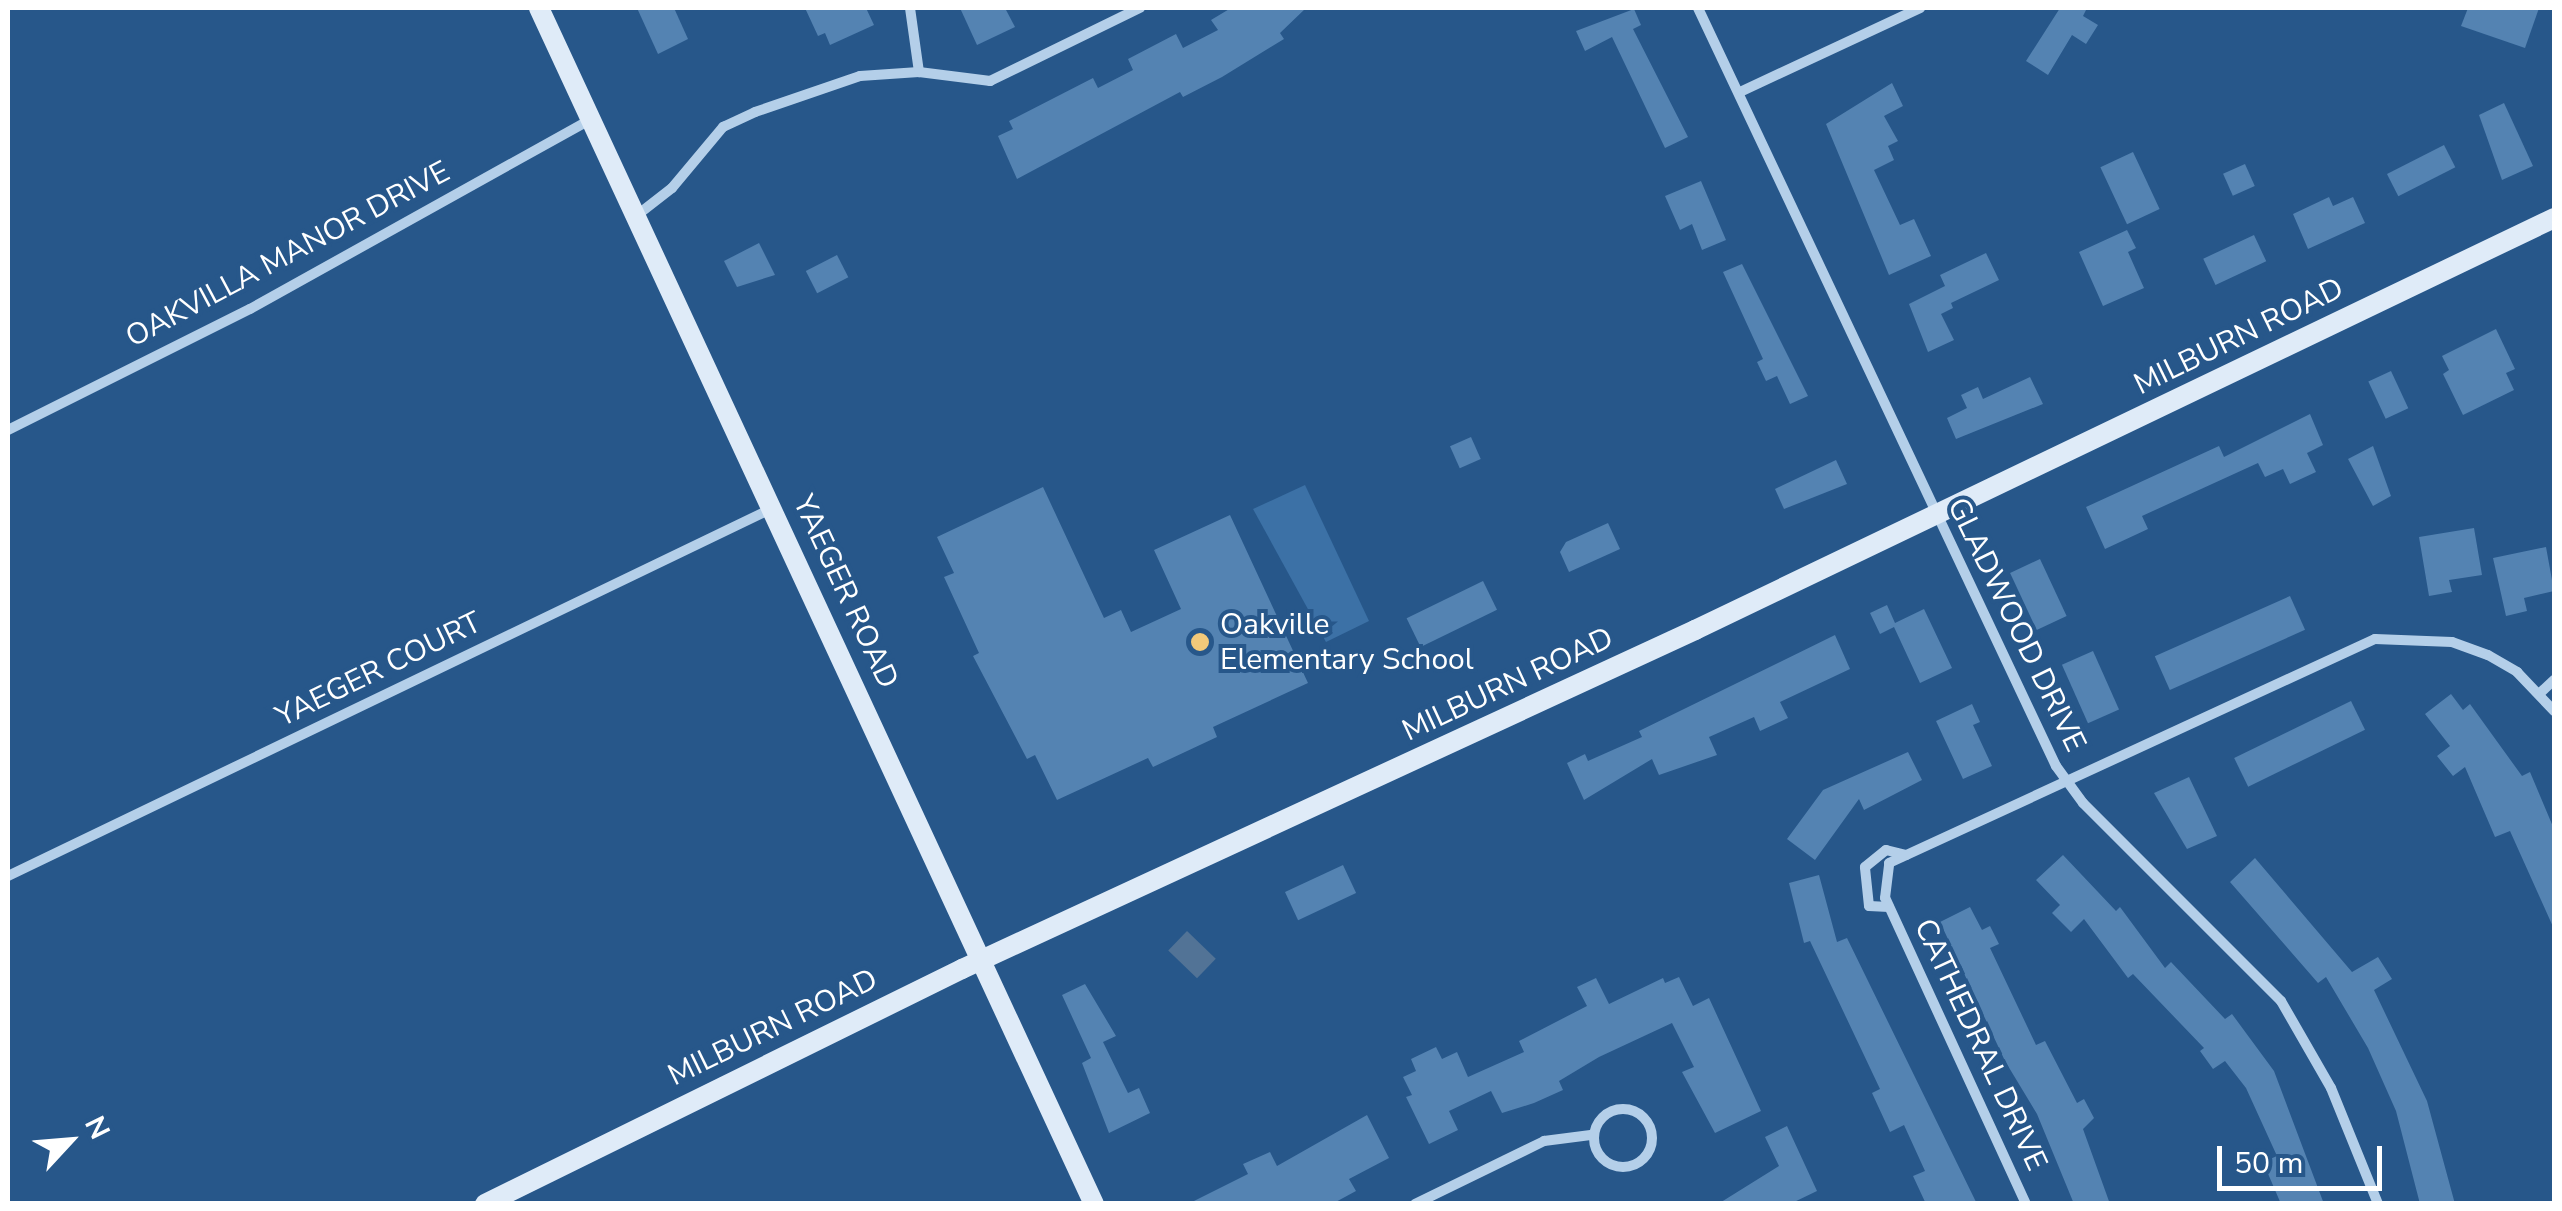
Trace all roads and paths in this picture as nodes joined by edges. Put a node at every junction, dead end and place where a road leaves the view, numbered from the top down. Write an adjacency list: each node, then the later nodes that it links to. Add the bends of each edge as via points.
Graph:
1 (540, 8): 8 (street, YAEGER ROAD)
2 (910, 8): 6 (street)
3 (1140, 8): 6 (street, via 990,81)
4 (1698, 8): 7 (street, GLADWOOD DRIVE)
5 (1920, 8): 7 (street)
6 (919, 72): 9 (street, via 860,76 722,126 672,188)
7 (1740, 92): 13 (street, GLADWOOD DRIVE)
8 (590, 120): 9 (street, YAEGER ROAD); 11 (street, OAKVILLA MANOR DRIVE, via 250,308)
9 (635, 216): 12 (street, YAEGER ROAD)
10 (2554, 218): 13 (street, MILBURN ROAD)
11 (8, 430)
12 (772, 508): 19 (street, YAEGER COURT); 21 (street, YAEGER ROAD)
13 (1935, 517): 17 (street, GLADWOOD DRIVE); 21 (street, MILBURN ROAD)
14 (2554, 680): 15 (street)
15 (2539, 694): 16 (street, CATHEDRAL DRIVE); 17 (street, CATHEDRAL DRIVE, via 2517,672 2452,642 2376,638)
16 (2554, 711)
17 (2066, 781): 18 (street, CATHEDRAL DRIVE); 27 (street, GLADWOOD DRIVE, via 2281,1001 2331,1088)
18 (1907, 856): 20 (street, CATHEDRAL DRIVE, via 1889,864 1883,884); 20 (street, CATHEDRAL DRIVE, via 1886,850 1864,867 1870,906)
19 (8, 876)
20 (1889, 908): 26 (street, CATHEDRAL DRIVE)
21 (984, 959): 23 (street, MILBURN ROAD); 24 (street, YAEGER ROAD)
22 (1591, 1135): 22 (street, via 1600,1120 1621,1110 1642,1114 1654,1129 1640,1162 1623,1165 1609,1164); 25 (street, via 1544,1140)
23 (485, 1204)
24 (1094, 1204)
25 (1415, 1204)
26 (2026, 1204)
27 (2378, 1204)

